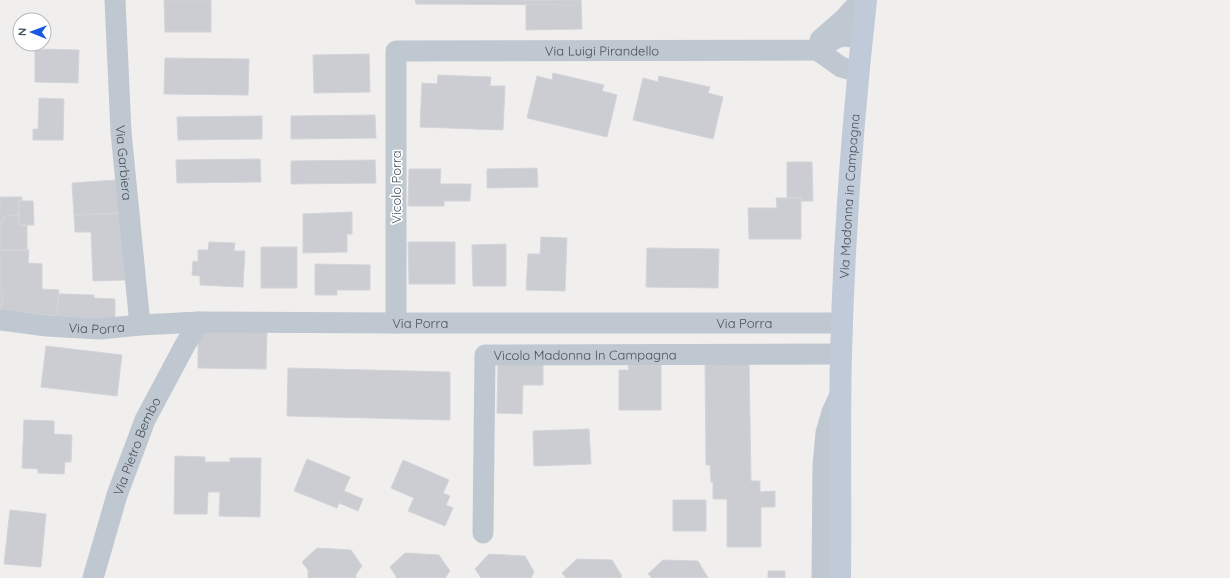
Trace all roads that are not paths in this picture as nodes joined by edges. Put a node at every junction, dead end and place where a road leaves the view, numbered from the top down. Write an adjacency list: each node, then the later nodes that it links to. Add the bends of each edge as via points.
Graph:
1 (115, 0): 12 (street, Via Garbiera, via 121,132)
2 (861, 0): 6 (street)
3 (866, 0): 4 (street, Via Madonna in Campagna)
4 (862, 40): 6 (street, via 848,35 840,36); 7 (street, Via Madonna in Campagna)
5 (396, 50): 6 (street, Via Luigi Pirandello); 10 (street, Vicolo Porra)
6 (812, 51): 7 (street, via 841,67)
7 (858, 72): 11 (street, Via Madonna in Campagna)
8 (0, 320): 12 (street, Via Porra, via 100,329)
9 (199, 322): 10 (street, Via Porra); 12 (street, Via Porra); 16 (street, Via Pietro Bembo, via 145,420 117,495)
10 (396, 323): 11 (street, Via Porra)
11 (842, 323): 13 (street, Via Madonna in Campagna)
12 (140, 325)
13 (841, 354): 14 (street, Via Madonna in Campagna); 15 (street, Vicolo Madonna In Campagna, via 485,355)
14 (841, 393): 17 (street, Via Madonna in Campagna, via 826,434); 18 (street, Via Madonna in Campagna)
15 (483, 533)
16 (93, 578)
17 (822, 578)
18 (840, 578)

